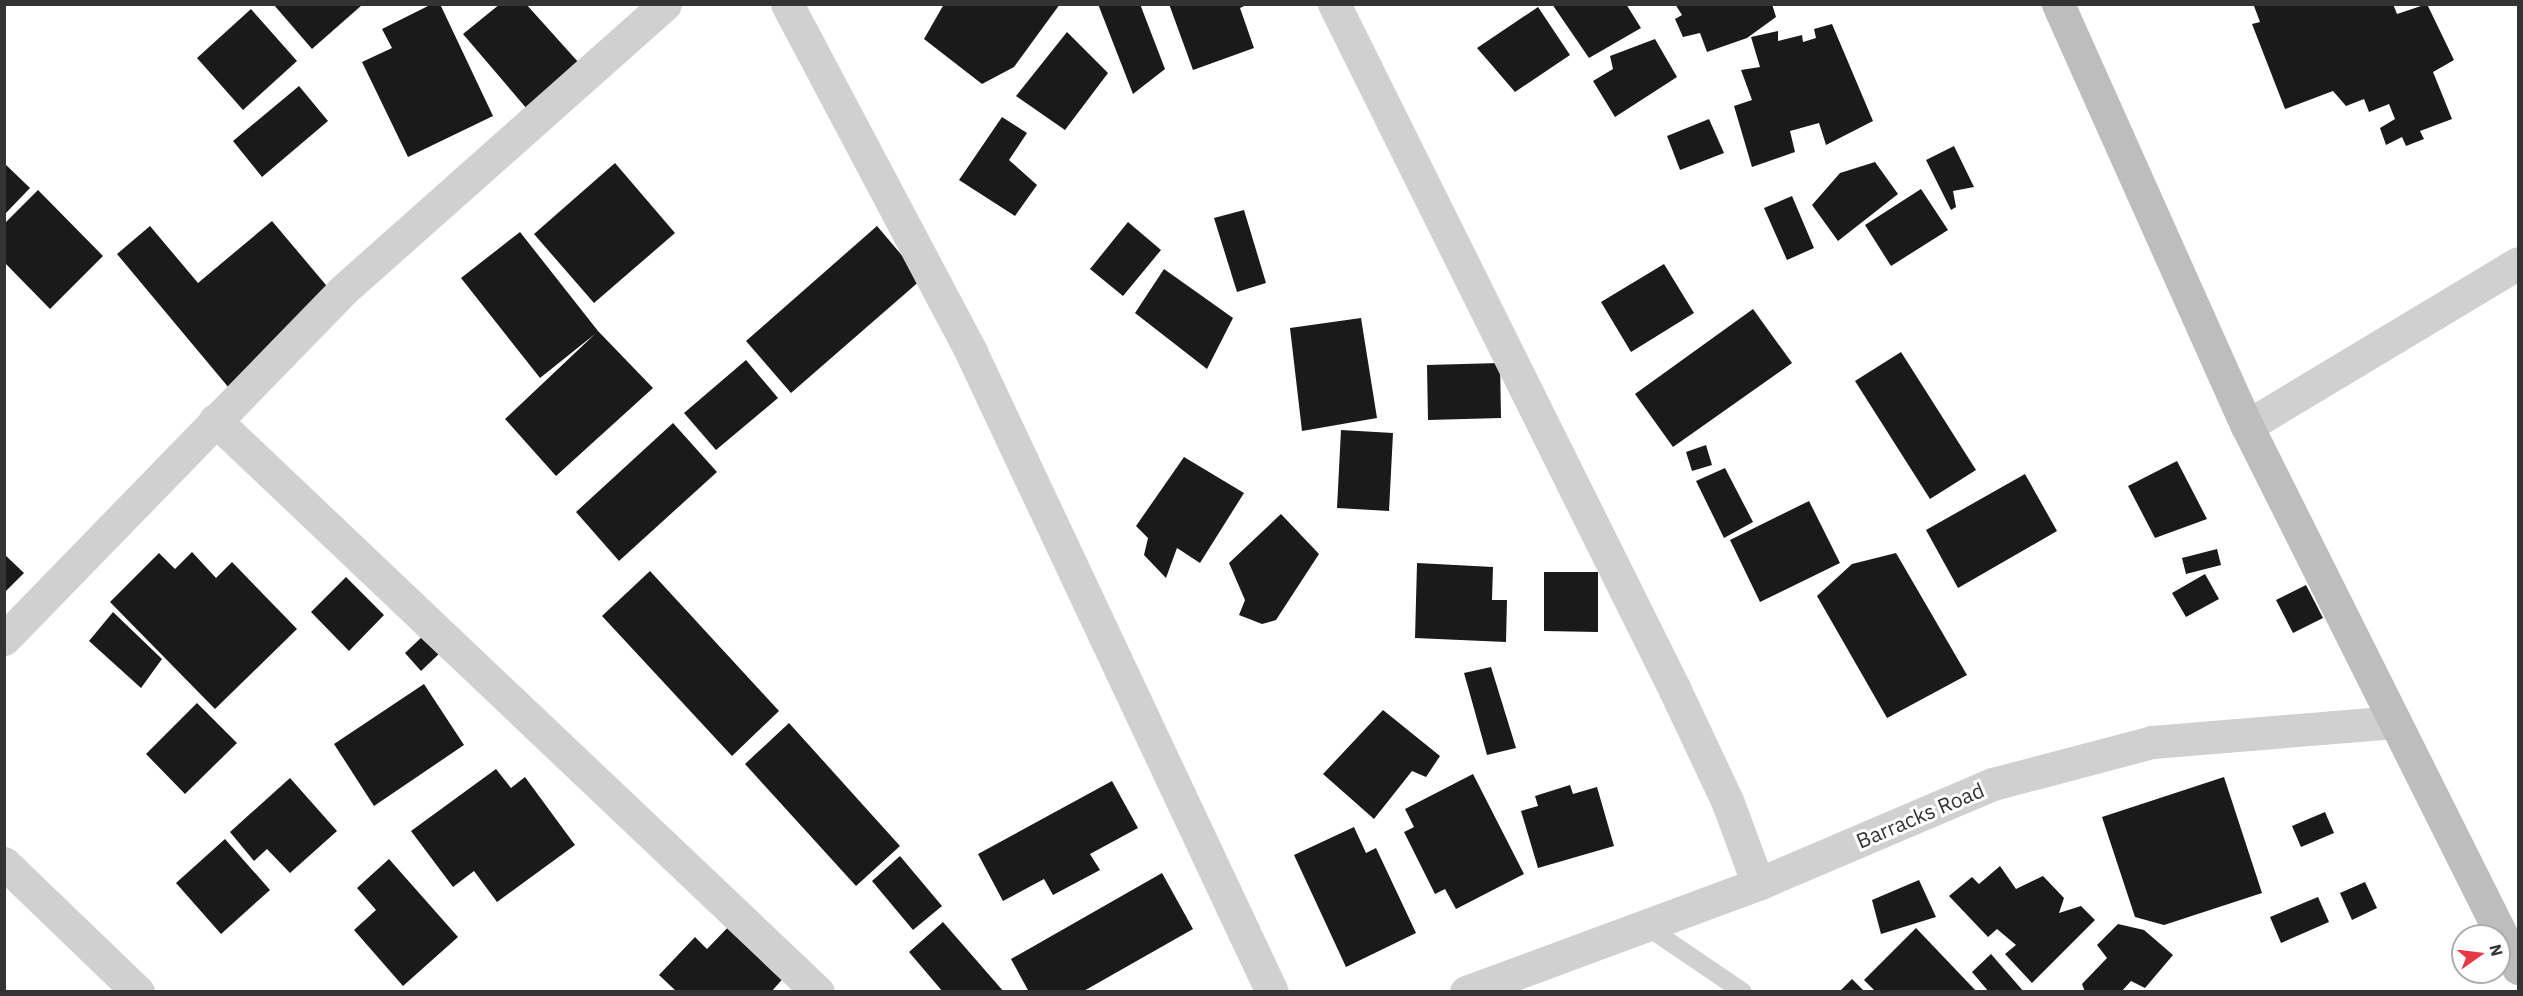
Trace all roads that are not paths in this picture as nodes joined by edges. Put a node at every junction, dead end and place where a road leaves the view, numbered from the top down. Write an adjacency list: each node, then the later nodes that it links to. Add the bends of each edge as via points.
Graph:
1 (665, 4): 6 (street, via 341,292)
2 (787, 4): 16 (street, via 971,351)
3 (1334, 4): 11 (street, via 1674,688 1728,803)
4 (2058, 4): 7 (main road)
5 (2518, 263): 7 (street)
6 (215, 420): 8 (street); 15 (street)
7 (2247, 426): 9 (main road)
8 (4, 639)
9 (2395, 722): 11 (street, Barracks Road, via 2152,742 1993,784); 13 (main road)
10 (4, 863): 14 (street)
11 (1758, 885): 12 (street, Barracks Road)
12 (1646, 926): 17 (street, Barracks Road); 18 (lane)
13 (2518, 968)
14 (138, 992)
15 (818, 992)
16 (1272, 992)
17 (1466, 992)
18 (1743, 992)

